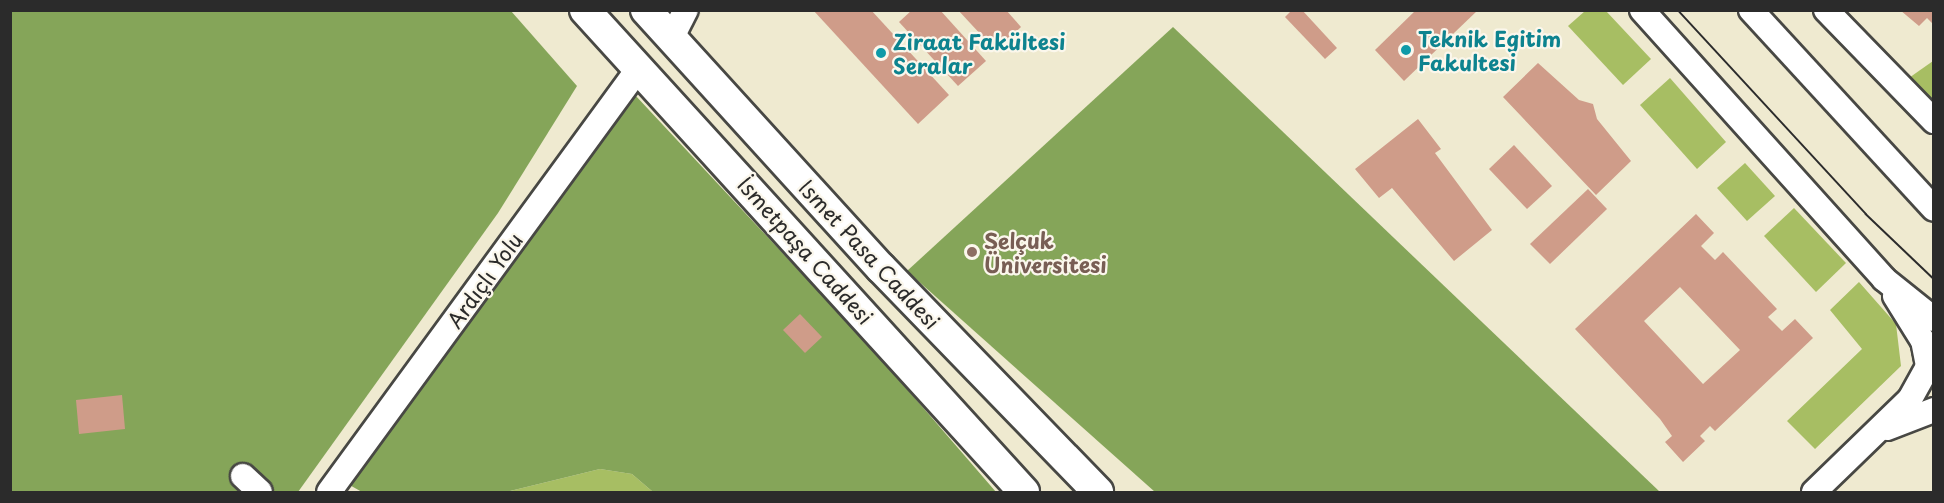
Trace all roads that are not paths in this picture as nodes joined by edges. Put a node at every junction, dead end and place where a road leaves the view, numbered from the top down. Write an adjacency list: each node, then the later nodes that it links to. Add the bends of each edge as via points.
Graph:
1 (585, 10): 8 (main road, İsmetpaşa Caddesi)
2 (646, 10): 7 (main road, Ismet Pasa Caddesi)
3 (686, 10): 7 (street)
4 (1642, 10): 11 (street)
5 (1751, 10): 10 (street)
6 (1826, 10): 9 (street)
7 (672, 37): 19 (main road, Ismet Pasa Caddesi, via 881,268)
8 (639, 68): 17 (street, Ardıçlı Yolu); 18 (main road, İsmetpaşa Caddesi)
9 (1934, 121)
10 (1934, 209)
11 (1884, 279): 12 (street); 13 (street, via 1923,341)
12 (1934, 319)
13 (1931, 361): 14 (street); 16 (street, via 1910,399)
14 (1934, 393)
15 (1934, 410): 16 (street)
16 (1880, 432): 20 (street)
17 (329, 492)
18 (1024, 492)
19 (1098, 492)
20 (1814, 492)

